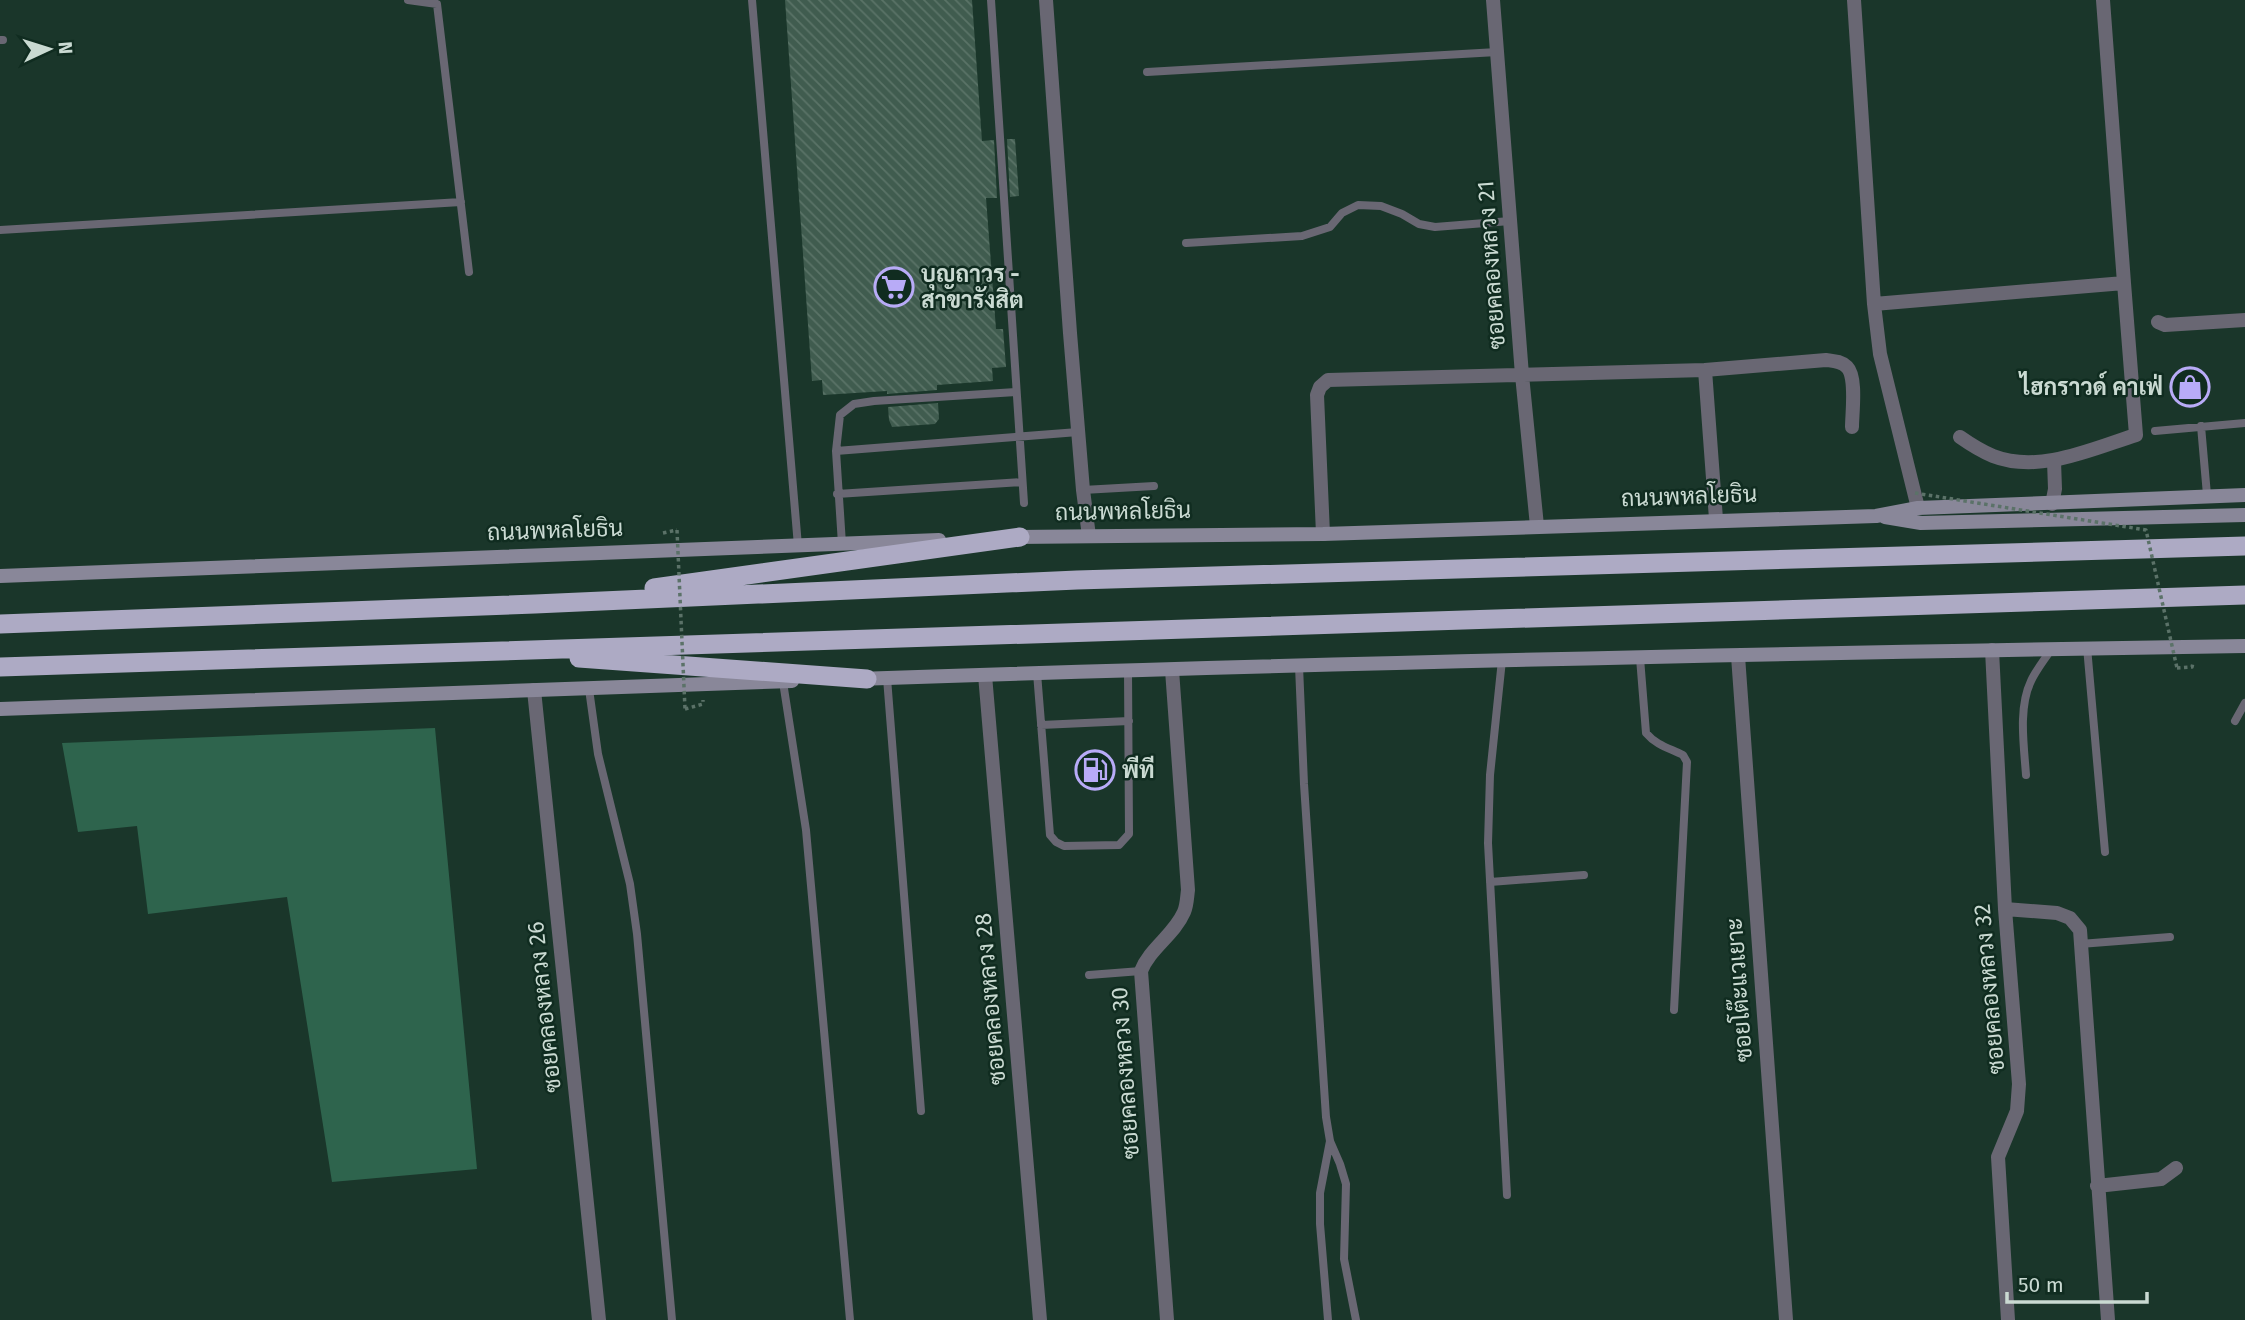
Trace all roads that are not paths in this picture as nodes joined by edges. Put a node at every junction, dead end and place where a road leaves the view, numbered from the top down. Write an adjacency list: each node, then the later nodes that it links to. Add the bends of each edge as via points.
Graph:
1 (408, 0): 8 (lane)
2 (752, 0): 49 (lane)
3 (991, 0): 22 (lane)
4 (1046, 0): 27 (street)
5 (1493, 0): 9 (street, ซอยคลองหลวง 21)
6 (1854, 0): 17 (street)
7 (2103, 0): 16 (street)
8 (437, 2): 11 (lane)
9 (1497, 52): 10 (lane); 12 (street, ซอยคลองหลวง 21)
10 (1147, 72)
11 (461, 202): 13 (lane); 15 (lane)
12 (1510, 221): 14 (lane, via 1435,227 1381,206 1358,205 1342,213 1330,227 1302,236); 21 (street, ซอยคลองหลวง 21)
13 (0, 230)
14 (1186, 243)
15 (469, 272)
16 (2124, 283): 17 (street); 31 (street, via 2136,435)
17 (1874, 304): 38 (street, via 1886,383)
18 (2245, 320): 19 (street)
19 (2158, 322)
20 (1705, 370): 21 (street); 25 (street, via 1838,361 1848,367 1852,377); 43 (street)
21 (1522, 375): 44 (street, ซอยคลองหลวง 21); 45 (street, via 1328,380 1317,395)
22 (1016, 392): 28 (lane); 30 (lane, via 854,404 840,415)
23 (2245, 423): 24 (lane)
24 (2201, 426): 26 (lane); 36 (lane)
25 (1852, 427)
26 (2155, 430)
27 (1078, 432): 28 (lane); 34 (street)
28 (1020, 437): 30 (lane); 32 (lane)
29 (1959, 437): 31 (street, via 1994,457)
30 (836, 451): 35 (lane)
31 (2054, 461): 40 (street)
32 (1022, 482): 35 (lane); 39 (lane)
33 (1154, 486): 34 (lane)
34 (1083, 490): 46 (street)
35 (838, 494): 48 (lane)
36 (2207, 495): 37 (main road, ถนนพหลโยธิน); 40 (main road, ถนนพหลโยธิน)
37 (2245, 495)
38 (1916, 500): 40 (main road, ถนนพหลโยธิน); 42 (main road, ถนนพหลโยธิน)
39 (1024, 503)
40 (2052, 504)
41 (2245, 515): 42 (main road, via 1921,523)
42 (1876, 516): 43 (main road, ถนนพหลโยธิน)
43 (1716, 519): 44 (main road, ถนนพหลโยธิน)
44 (1537, 526): 45 (main road, ถนนพหลโยธิน)
45 (1323, 534): 46 (main road, ถนนพหลโยธิน)
46 (1089, 536): 47 (main road, ถนนพหลโยธิน)
47 (1020, 537): 48 (main road, ถนนพหลโยธิน); 53 (highway)
48 (842, 544): 49 (main road, ถนนพหลโยธิน)
49 (798, 545): 51 (main road, ถนนพหลโยธิน)
50 (2245, 546): 53 (highway, via 1077,580)
51 (0, 576)
52 (2245, 595): 60 (highway)
53 (535, 604): 54 (highway)
54 (0, 624)
55 (2245, 637): 58 (main road)
56 (2245, 646): 58 (main road)
57 (2052, 648): 58 (main road); 59 (main road); 79 (lane, via 2026,694)
58 (2090, 648): 80 (lane)
59 (1992, 650): 61 (main road); 83 (street, ซอยคลองหลวง 32)
60 (472, 651): 65 (highway); 70 (highway)
61 (1738, 656): 62 (main road); 101 (street, ซอยโต๊ะแวเยาะ)
62 (1640, 658): 63 (main road); 88 (lane, via 1646,733 1687,762)
63 (1502, 660): 64 (main road); 82 (lane, via 1488,808)
64 (1299, 666): 67 (main road); 90 (lane, via 1305,812)
65 (0, 667)
66 (1128, 670): 67 (main road); 68 (main road); 77 (lane)
67 (1172, 670): 86 (street, ซอยคลองหลวง 30, via 1188,890 1178,923 1146,958)
68 (1037, 673): 69 (main road); 78 (lane)
69 (985, 675): 70 (main road); 97 (street, ซอยคลองหลวง 28)
70 (877, 679): 71 (main road); 89 (lane)
71 (783, 682): 72 (main road); 96 (lane, via 806,830)
72 (589, 688): 73 (main road); 95 (lane, via 598,754 630,884 637,934)
73 (534, 690): 75 (main road); 94 (street, ซอยคลองหลวง 26)
74 (2245, 703): 76 (lane)
75 (0, 709)
76 (2235, 721)
77 (1129, 722): 78 (lane); 78 (lane, via 1129,834 1119,845 1064,846 1049,835)
78 (1041, 725)
79 (2026, 775)
80 (2105, 852)
81 (1584, 875): 82 (lane)
82 (1490, 882): 93 (lane)
83 (2005, 909): 85 (street, via 2070,918 2080,930); 102 (street, ซอยคลองหลวง 32, via 2020,1084 2017,1111 1998,1157)
84 (2170, 937): 85 (lane)
85 (2080, 944): 92 (street)
86 (1141, 971): 87 (lane); 98 (street, ซอยคลองหลวง 30)
87 (1089, 975)
88 (1674, 1010)
89 (920, 1111)
90 (1330, 1141): 99 (lane, via 1320,1193); 100 (lane, via 1346,1184 1344,1259)
91 (2176, 1168): 92 (street, via 2161,1179)
92 (2097, 1186): 103 (street)
93 (1507, 1195)
94 (599, 1320)
95 (672, 1320)
96 (850, 1320)
97 (1040, 1320)
98 (1167, 1320)
99 (1328, 1320)
100 (1356, 1320)
101 (1786, 1320)
102 (2008, 1320)
103 (2108, 1320)

